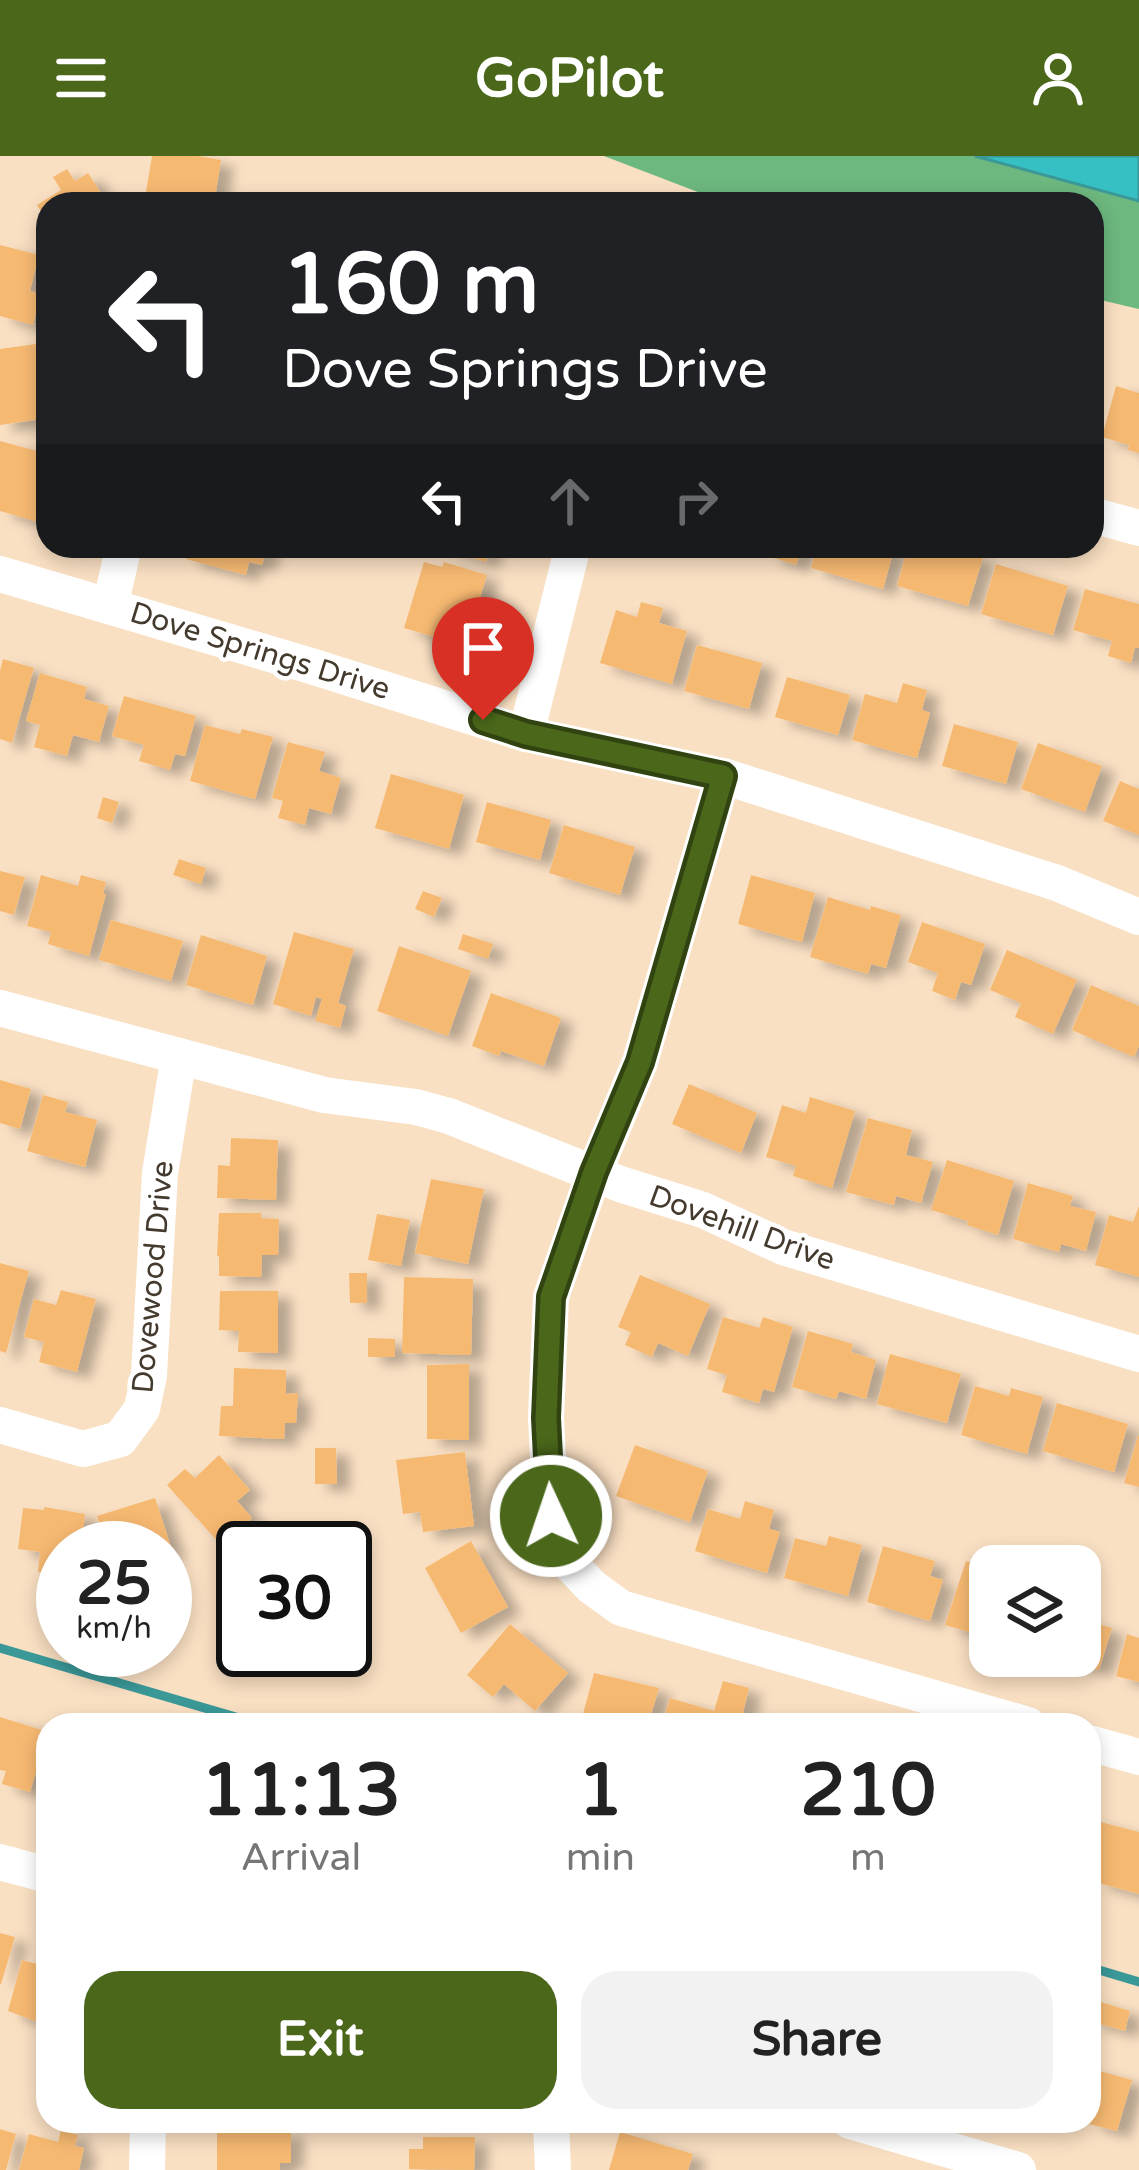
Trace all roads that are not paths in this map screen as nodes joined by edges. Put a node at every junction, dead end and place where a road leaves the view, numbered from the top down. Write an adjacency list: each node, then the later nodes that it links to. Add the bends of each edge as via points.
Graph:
1 (1104, 518): 2 (street)
2 (1139, 528)
3 (121, 558): 6 (street)
4 (570, 558): 7 (street)
5 (0, 574): 6 (street, Dove Springs Drive)
6 (110, 606): 7 (street, Dove Springs Drive)
7 (526, 734): 8 (street, Dove Springs Drive)
8 (723, 776): 9 (street, Dove Springs Drive); 12 (street, via 640,1062)
9 (1139, 917)
10 (0, 1008): 11 (street, Dovehill Drive)
11 (179, 1056): 12 (street, Dovehill Drive, via 324,1095 449,1116); 14 (street, Dovewood Drive, via 160,1174 142,1409 120,1439 82,1449)
12 (594, 1172): 13 (street, Dovehill Drive, via 783,1247); 15 (street, via 551,1297 551,1516 572,1565 621,1608)
13 (1139, 1354)
14 (0, 1425)
15 (986, 1713)
16 (1101, 1746): 17 (street)
17 (1139, 1757)
18 (0, 1862): 19 (street)
19 (36, 1872)
20 (148, 2133): 23 (street)
21 (551, 2133): 24 (street)
22 (891, 2133): 25 (street)
23 (147, 2170)
24 (553, 2170)
25 (1018, 2170)

